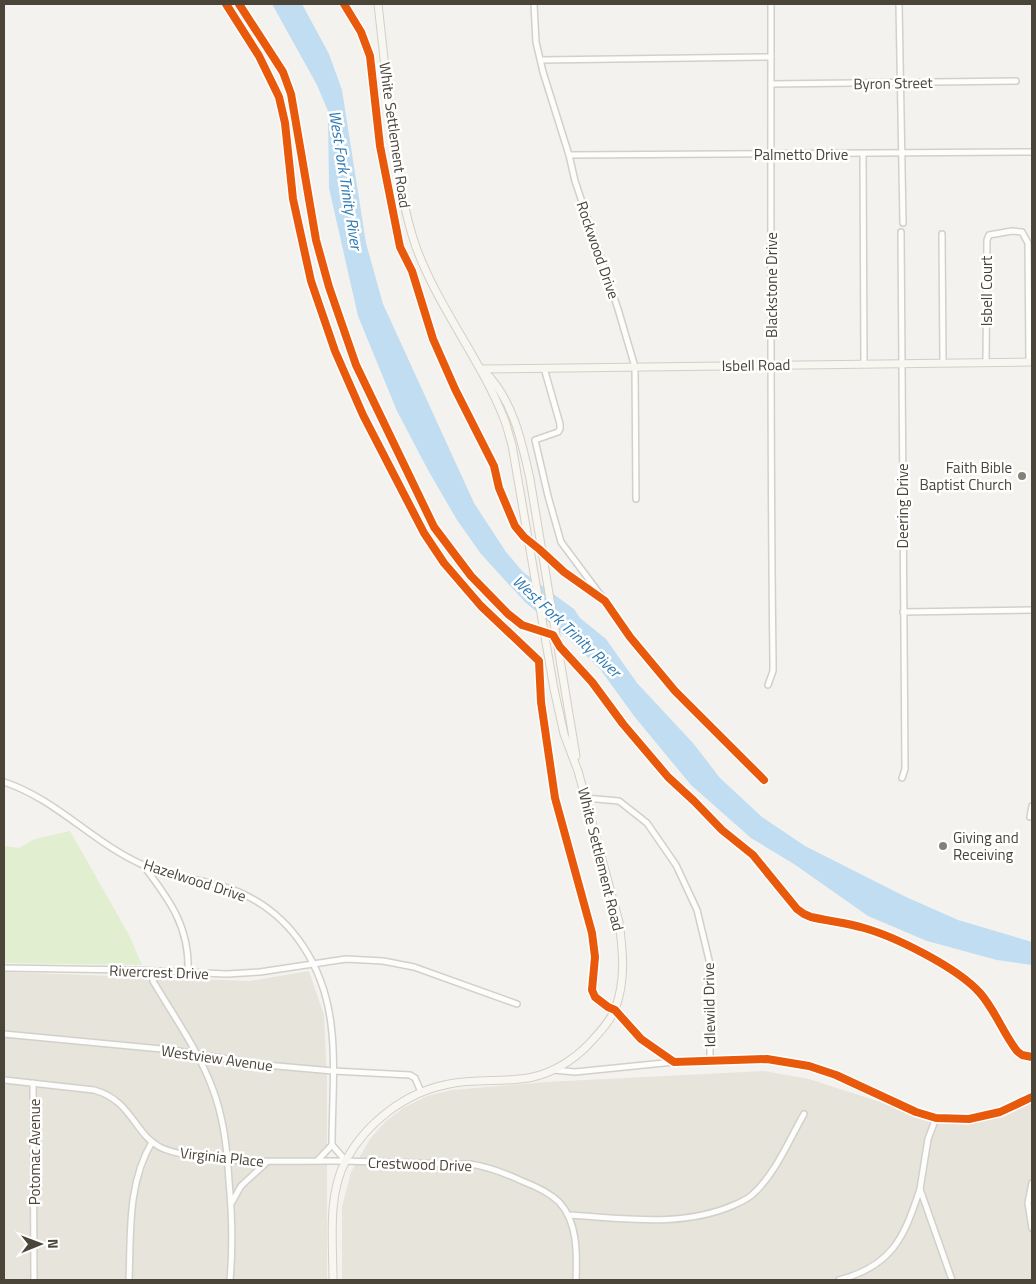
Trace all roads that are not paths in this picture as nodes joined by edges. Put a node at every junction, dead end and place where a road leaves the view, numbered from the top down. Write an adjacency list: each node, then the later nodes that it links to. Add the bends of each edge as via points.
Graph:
1 (378, 4): 26 (main road, White Settlement Road, via 397,168 405,209 429,278)
2 (534, 4): 6 (street, Rockwood Drive, via 536,42)
3 (771, 4): 5 (street, Blackstone Drive)
4 (899, 4): 8 (street)
5 (771, 57): 6 (street); 9 (street, Blackstone Drive)
6 (541, 60): 14 (street, Rockwood Drive)
7 (1016, 81): 8 (street, Byron Street)
8 (900, 83): 9 (street, Byron Street); 11 (street)
9 (771, 84): 12 (street, Blackstone Drive)
10 (1032, 152): 11 (street, Palmetto Drive)
11 (901, 153): 13 (street, Palmetto Drive); 15 (street)
12 (771, 154): 13 (street, Palmetto Drive); 14 (street, Palmetto Drive); 23 (street, Blackstone Drive)
13 (863, 154): 21 (street)
14 (569, 155): 24 (street, Rockwood Drive)
15 (903, 223)
16 (901, 232): 22 (street, Deering Drive)
17 (942, 234): 19 (street)
18 (1030, 362): 20 (main road, Isbell Road); 20 (street, Isbell Court, via 1028,243 1022,232 1012,231 989,236 987,240)
19 (943, 363): 20 (main road, Isbell Road); 22 (main road, Isbell Road)
20 (986, 363)
21 (864, 364): 22 (main road, Isbell Road); 23 (main road, Isbell Road)
22 (901, 364): 30 (street, Deering Drive)
23 (771, 365): 24 (main road, Isbell Road); 31 (street, Blackstone Drive, via 773,671)
24 (635, 367): 25 (main road, Isbell Road); 27 (street, Rockwood Drive)
25 (544, 368): 26 (main road, Isbell Road); 28 (street, via 560,424 558,432 535,440 548,496 561,542)
26 (481, 369): 32 (main road, White Settlement Road, via 504,417 512,445 554,689 564,734); 32 (main road, White Settlement Road, via 496,383 523,446)
27 (636, 499)
28 (605, 601)
29 (1032, 610): 30 (street)
30 (903, 612): 33 (street, Deering Drive, via 905,769)
31 (768, 685)
32 (578, 771): 35 (main road, White Settlement Road)
33 (902, 778)
34 (4, 782): 38 (street, Hazelwood Drive, via 43,799)
35 (586, 798): 44 (main road, White Settlement Road, via 619,922 623,970); 48 (street, Idlewild Drive, via 619,801 647,823 676,865 696,910 710,964)
36 (1032, 806): 37 (street)
37 (1030, 817)
38 (143, 865): 39 (street, Hazelwood Drive, via 223,886 260,902 286,923 301,941); 42 (street, via 167,898 185,935)
39 (313, 964): 42 (street, Rivercrest Drive, via 260,972); 43 (street, Rivercrest Drive, via 346,959 383,960); 50 (street, Hazelwood Drive, via 327,1002)
40 (4, 968): 41 (street, Rivercrest Drive)
41 (153, 972): 42 (street, Rivercrest Drive); 46 (street, via 153,980)
42 (188, 972)
43 (517, 1004)
44 (615, 1010): 47 (street, via 641,1039); 49 (main road, White Settlement Road, via 577,1056)
45 (4, 1034): 46 (street, Westview Avenue)
46 (196, 1054): 50 (street, Westview Avenue, via 266,1066); 59 (street, via 221,1114)
47 (674, 1062): 48 (street); 49 (street, via 575,1072)
48 (710, 1062): 56 (street, via 767,1058 809,1066)
49 (553, 1070): 53 (main road, White Settlement Road, via 524,1078 450,1083)
50 (333, 1071): 53 (street, Westview Avenue, via 410,1076 415,1078); 58 (street, Hazelwood Drive)
51 (4, 1080): 52 (street, Virginia Place)
52 (34, 1084): 57 (street, Virginia Place, via 105,1093 120,1104); 68 (street, Potomac Avenue)
53 (421, 1092): 61 (main road, White Settlement Road, via 390,1109 365,1134)
54 (1032, 1097): 56 (street, via 1000,1112 969,1119)
55 (804, 1114): 66 (street, via 770,1175 754,1194 723,1210 664,1220)
56 (936, 1118): 64 (street, via 928,1139)
57 (152, 1142): 59 (street, Virginia Place, via 165,1150); 69 (street, via 144,1156 134,1193)
58 (332, 1145): 60 (street); 61 (street)
59 (228, 1160): 62 (street, Virginia Place); 65 (street)
60 (317, 1161): 61 (street, Virginia Place); 62 (street, Virginia Place)
61 (346, 1161): 66 (street, Crestwood Drive, via 488,1167 549,1194 560,1202); 71 (main road, White Settlement Road, via 337,1185)
62 (267, 1162): 65 (street, via 241,1186)
63 (1032, 1183): 67 (street, via 1028,1203)
64 (920, 1188): 73 (street, via 909,1223 887,1255 859,1275); 74 (street)
65 (231, 1202): 70 (street)
66 (568, 1216): 72 (street, Crestwood Drive, via 576,1250)
67 (1032, 1228)
68 (35, 1280)
69 (129, 1280)
70 (230, 1280)
71 (333, 1280)
72 (576, 1280)
73 (839, 1280)
74 (952, 1280)

